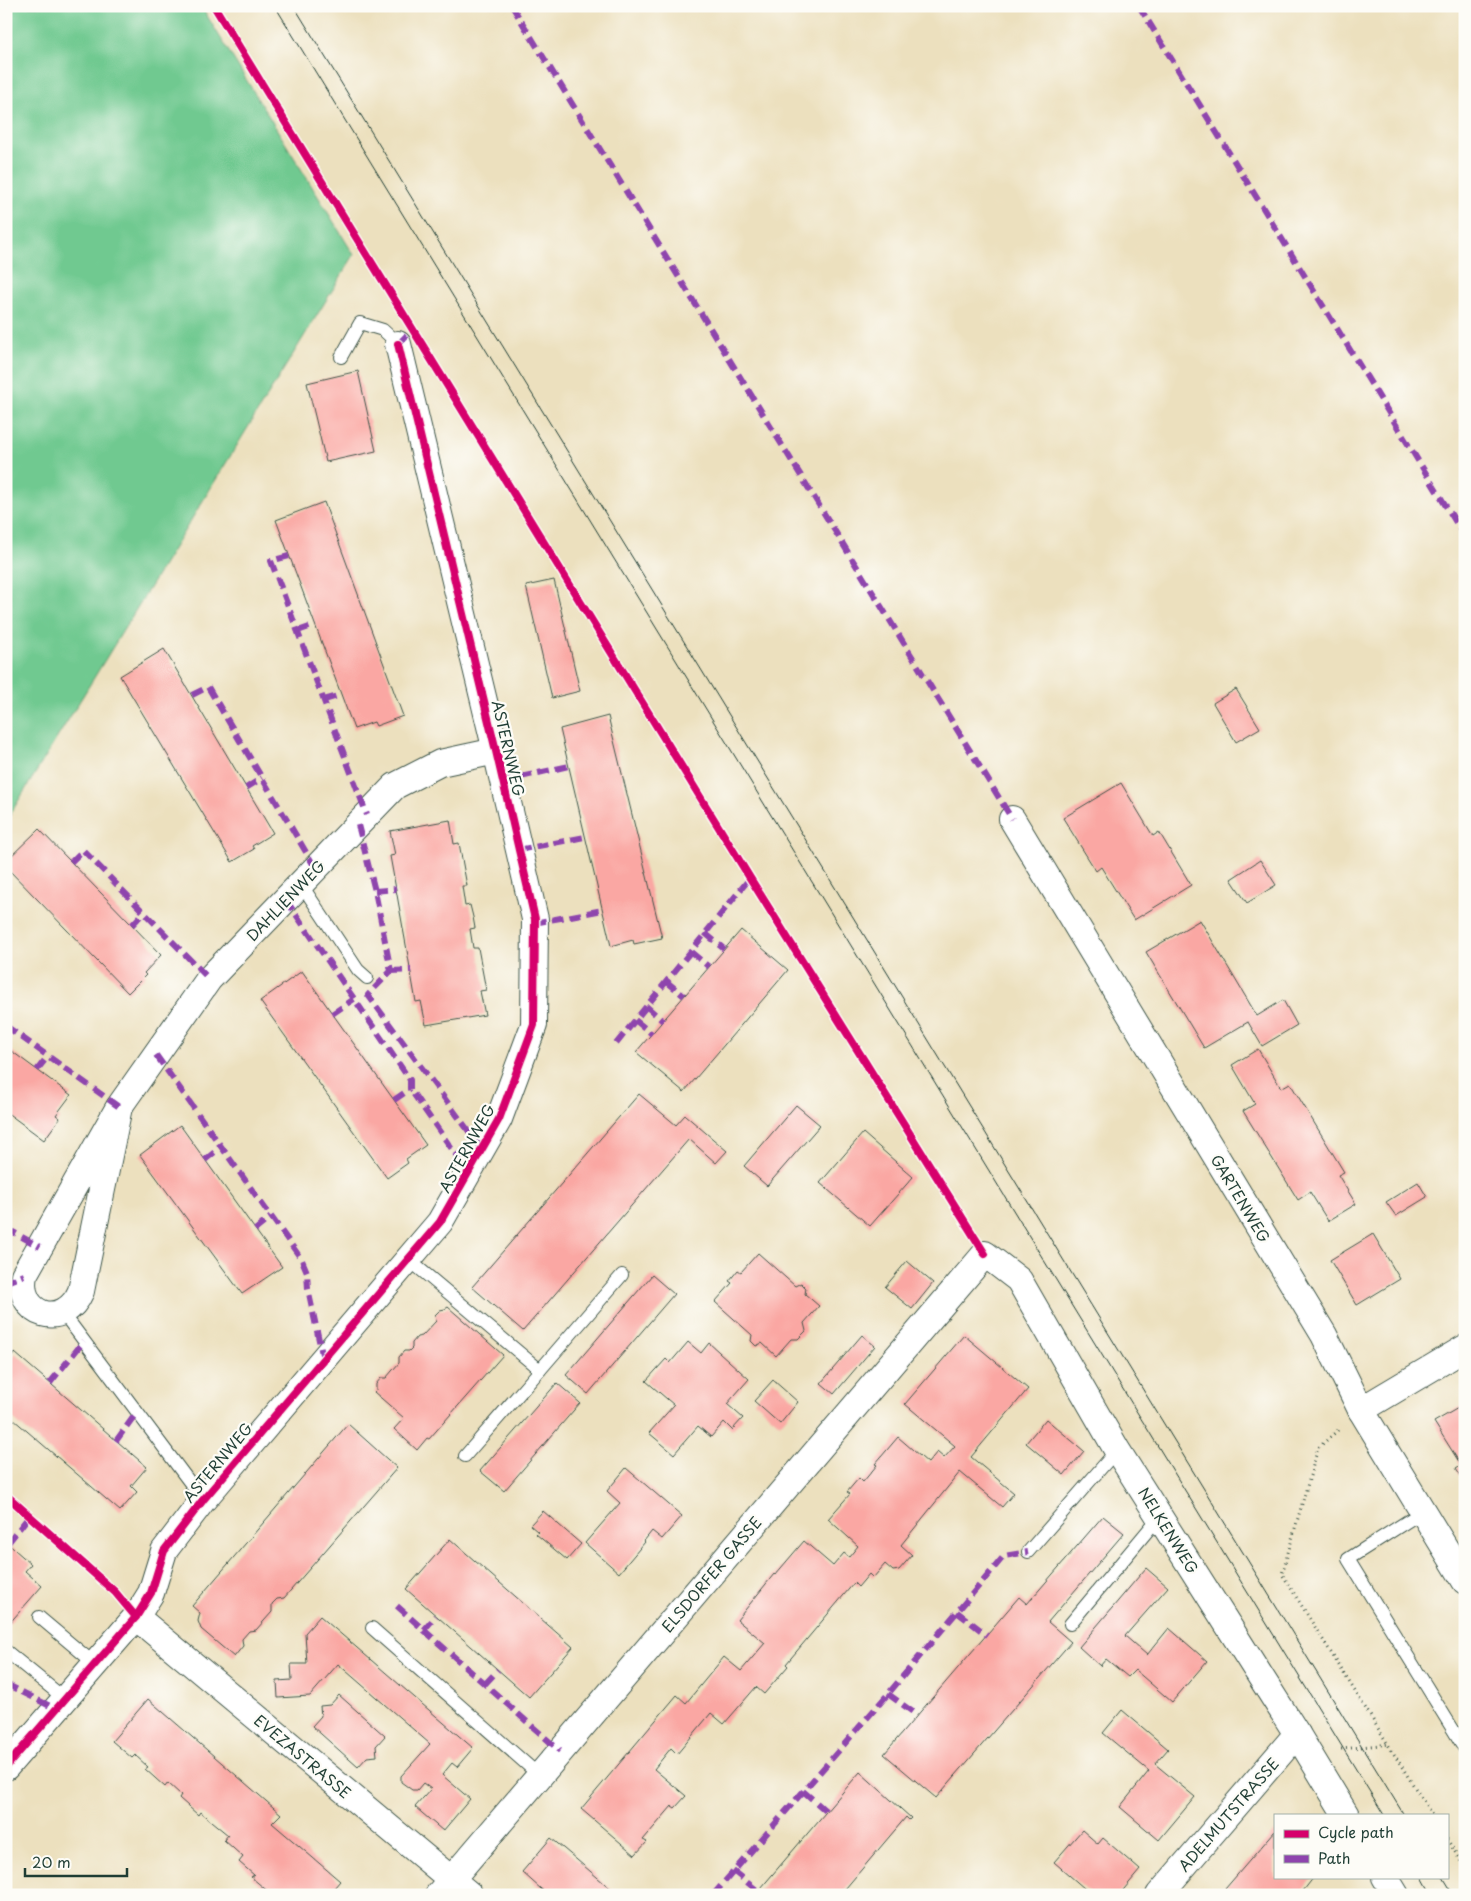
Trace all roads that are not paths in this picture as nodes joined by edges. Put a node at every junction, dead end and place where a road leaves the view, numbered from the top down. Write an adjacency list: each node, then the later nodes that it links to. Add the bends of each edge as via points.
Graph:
1 (398, 344): 2 (lane, via 383,330 360,323); 3 (street, ASTERNWEG)
2 (341, 357)
3 (496, 751): 5 (street, DAHLIENWEG, via 440,763 395,786); 9 (street, ASTERNWEG, via 535,919 534,1025 499,1119 440,1222)
4 (1012, 818): 14 (street, GARTENWEG, via 1324,1335)
5 (301, 884): 6 (lane, via 358,970); 7 (street, DAHLIENWEG, via 209,979)
6 (367, 978)
7 (119, 1107): 11 (street, DAHLIENWEG, via 82,1291 72,1308); 11 (street, DAHLIENWEG, via 24,1276 22,1285 28,1303 44,1314)
8 (985, 1254): 15 (street, NELKENWEG, via 1019,1280); 32 (street, ELSDORFER GASSE)
9 (408, 1259): 13 (lane); 17 (street, ASTERNWEG)
10 (622, 1276): 13 (lane)
11 (63, 1313): 17 (lane)
12 (1465, 1348): 14 (street)
13 (540, 1370): 16 (lane)
14 (1361, 1410): 18 (street, GARTENWEG)
15 (1117, 1450): 19 (street, NELKENWEG); 20 (lane)
16 (465, 1456)
17 (203, 1500): 22 (street, ASTERNWEG, via 164,1551 151,1593)
18 (1422, 1512): 21 (street, GARTENWEG); 30 (lane, via 1348,1559)
19 (1160, 1516): 24 (lane); 29 (street, NELKENWEG)
20 (1028, 1552)
21 (1465, 1580)
22 (136, 1616): 27 (street, ASTERNWEG); 35 (street, EVEZASTRASSE)
23 (39, 1617): 27 (lane)
24 (1070, 1624)
25 (372, 1628): 32 (lane)
26 (6, 1651): 28 (lane)
27 (95, 1664): 28 (street, ASTERNWEG)
28 (65, 1699): 31 (street, ASTERNWEG)
29 (1302, 1743): 33 (street, NELKENWEG); 36 (street, ADELMUTSTRASSE)
30 (1465, 1749)
31 (6, 1767)
32 (540, 1776): 35 (street, ELSDORFER GASSE)
33 (1345, 1814)
34 (1386, 1878): 37 (street)
35 (453, 1889)
36 (1159, 1895)
37 (1396, 1895)

